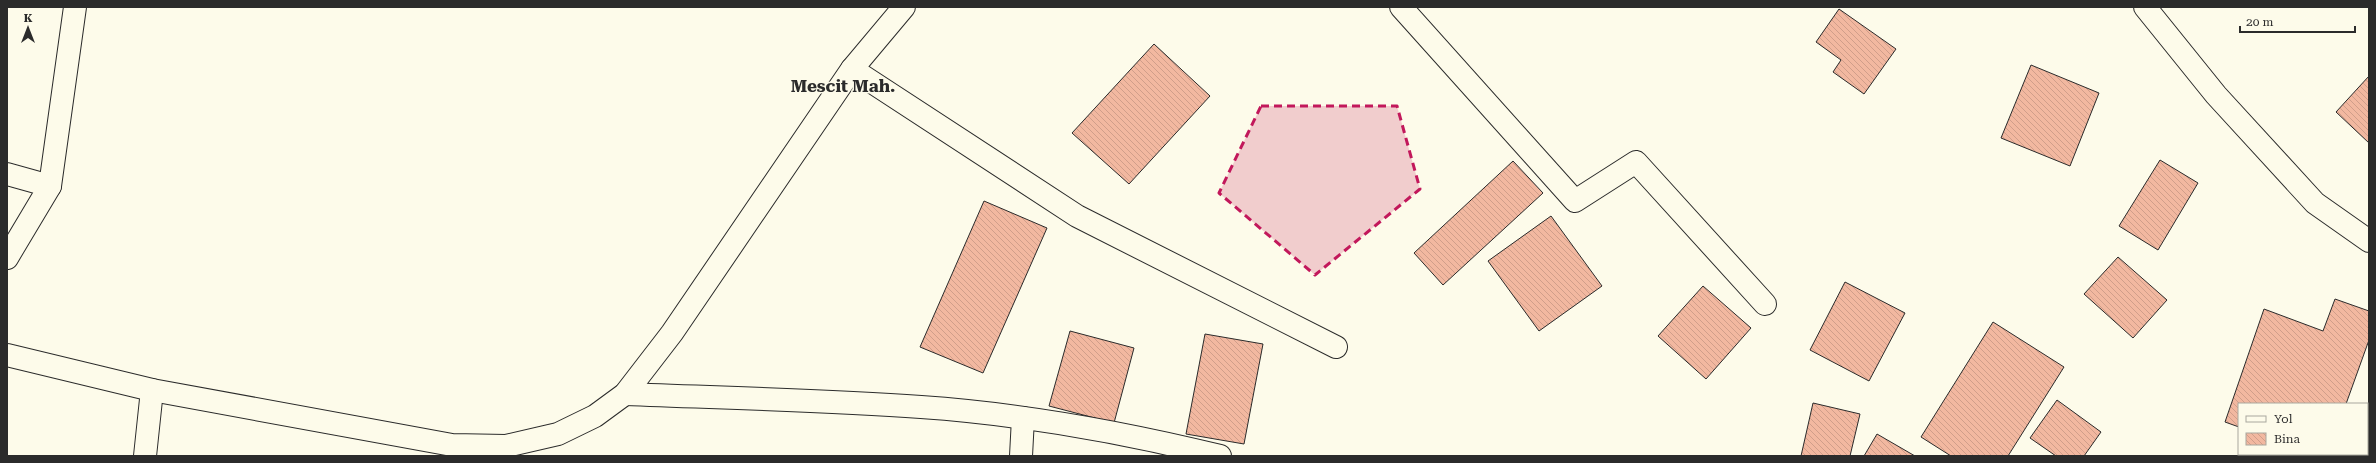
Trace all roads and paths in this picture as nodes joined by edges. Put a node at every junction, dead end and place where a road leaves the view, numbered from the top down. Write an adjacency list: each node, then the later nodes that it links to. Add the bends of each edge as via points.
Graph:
1 (75, 7): 7 (street)
2 (904, 7): 5 (street)
3 (1400, 7): 10 (street, via 1575,201 1636,162)
4 (2145, 7): 8 (street, via 2216,95 2315,203)
5 (852, 69): 11 (street, via 1077,216); 14 (street, via 672,332)
6 (7, 174): 7 (street)
7 (50, 186): 9 (street)
8 (2369, 241)
9 (7, 258)
10 (1764, 304)
11 (1336, 347)
12 (7, 355): 13 (street)
13 (152, 390): 14 (street, via 452,445 506,446 558,434 595,416); 16 (street)
14 (625, 394): 15 (street, via 922,407)
15 (1023, 418): 17 (street); 18 (street, via 1141,437)
16 (145, 456)
17 (1021, 456)
18 (1220, 456)

